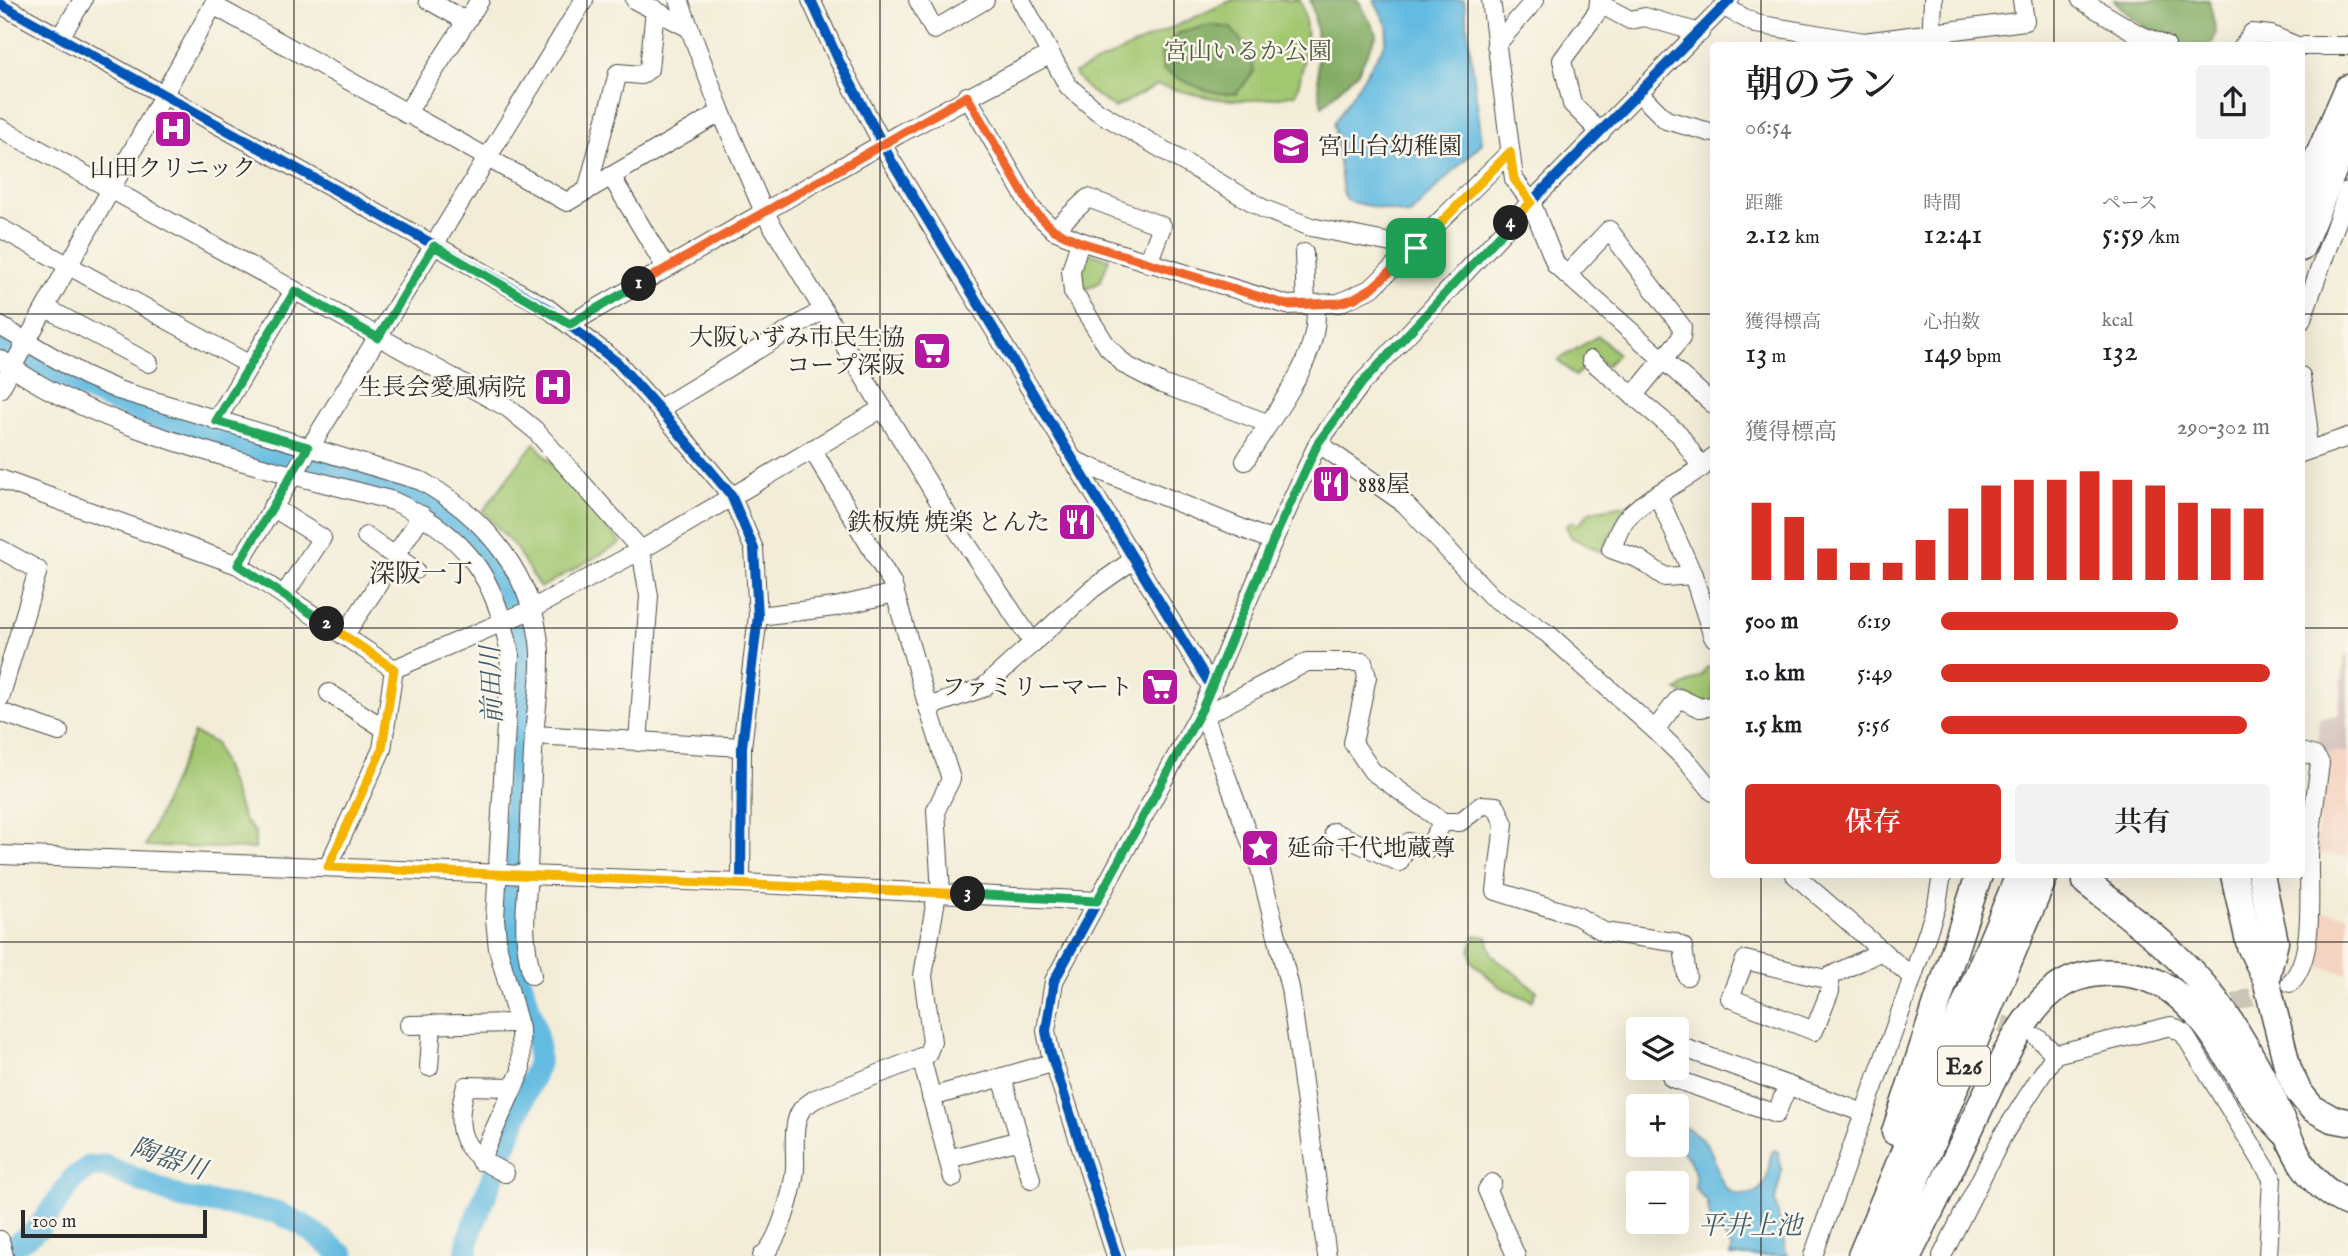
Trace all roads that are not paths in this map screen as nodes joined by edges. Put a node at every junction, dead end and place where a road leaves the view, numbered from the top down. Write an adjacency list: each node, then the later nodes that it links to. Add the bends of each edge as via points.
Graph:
1 (83, 0): 24 (street)
2 (428, 0): 21 (street)
3 (480, 0): 21 (street)
4 (584, 0): 45 (street)
5 (635, 0): 20 (street)
6 (679, 0): 22 (street)
7 (811, 0): 43 (street)
8 (918, 0): 9 (street, via 934,30)
9 (985, 0)
10 (1021, 0): 32 (street)
11 (1491, 0): 29 (street)
12 (1535, 0): 29 (street)
13 (1933, 0): 25 (street)
14 (2022, 0): 25 (street, via 2025,21)
15 (2081, 0): 26 (street)
16 (1600, 2): 23 (street, via 1630,20 1644,17); 40 (street, via 1562,60 1572,104)
17 (214, 3): 35 (street); 38 (street)
18 (0, 4): 24 (street)
19 (1727, 4): 23 (street); 25 (street, via 1756,23 1835,39)
20 (655, 9): 22 (street); 49 (street, via 649,69 641,75 618,73)
21 (464, 20): 38 (street)
22 (689, 28): 37 (street)
23 (1700, 33): 34 (street)
24 (60, 37): 35 (street)
25 (1931, 40)
26 (2157, 42)
27 (2246, 42): 28 (street, via 2252,33)
28 (2289, 42)
29 (1496, 45): 44 (street)
30 (2305, 46): 31 (street)
31 (2348, 46)
32 (1049, 55): 36 (street); 58 (street, via 1076,95 1097,111 1264,209 1311,227)
33 (2348, 88): 47 (highway)
34 (1640, 94): 40 (street); 41 (street, via 1666,120)
35 (163, 95): 48 (street); 57 (street)
36 (967, 96): 43 (street); 54 (street, via 1032,209)
37 (721, 112): 46 (street); 52 (street)
38 (406, 114): 45 (street)
39 (0, 128): 48 (street)
40 (1601, 133): 51 (street)
41 (1710, 133)
42 (2348, 135): 47 (highway)
43 (883, 143): 52 (street); 93 (street)
44 (1510, 152): 51 (street, via 1514,179); 58 (street)
45 (487, 155): 49 (street, via 567,202); 57 (street)
46 (611, 176): 49 (street); 63 (street)
47 (2330, 180): 50 (highway); 55 (highway); 59 (highway); 66 (street)
48 (113, 189): 62 (street); 65 (street)
49 (587, 191)
50 (2305, 194)
51 (1531, 202): 64 (street, via 1556,265); 89 (street, via 1362,383)
52 (764, 212): 63 (street); 69 (street)
53 (0, 228): 62 (street)
54 (1054, 230): 56 (street); 61 (street, via 1088,198 1162,226)
55 (2305, 239)
56 (1080, 242): 61 (street); 86 (street, via 1071,271 1073,292 1107,346 1125,365 1162,384)
57 (434, 246): 70 (street); 72 (street)
58 (1416, 248): 67 (street, via 1372,288 1349,300)
59 (2305, 252)
60 (1304, 253): 67 (street)
61 (1148, 263): 67 (street, via 1287,305)
62 (69, 266): 68 (street); 78 (street)
63 (666, 268): 70 (street)
64 (1567, 275): 75 (street); 75 (street, via 1609,230 1682,327 1681,338)
65 (295, 291): 72 (street); 78 (street)
66 (2305, 302)
67 (1311, 305): 86 (street, via 1318,322 1308,359)
68 (46, 308): 73 (street); 76 (street)
69 (823, 310): 83 (street); 84 (street)
70 (570, 324): 84 (street, via 618,363)
71 (0, 326): 73 (street)
72 (378, 338): 90 (street); 105 (street, via 508,408 535,430)
73 (26, 343): 77 (street); 85 (street, via 118,390)
74 (1591, 360): 80 (street)
75 (1662, 360): 80 (street); 81 (street)
76 (149, 363)
77 (6, 364): 79 (street); 96 (street, via 118,421)
78 (250, 365): 85 (street)
79 (0, 389)
80 (1633, 397): 95 (street)
81 (1710, 401)
82 (2305, 405): 88 (street)
83 (883, 408): 91 (street); 119 (street)
84 (659, 409): 98 (street)
85 (216, 421): 90 (street)
86 (1267, 423): 94 (street)
87 (2348, 437): 92 (street)
88 (2305, 439)
89 (1318, 443): 103 (street); 130 (street, via 1405,504 1491,596 1548,634)
90 (308, 447): 96 (street); 114 (street, via 421,481 453,498 499,546)
91 (811, 449): 98 (street); 112 (street)
92 (2305, 451)
93 (1071, 459): 103 (street); 107 (street)
94 (1245, 461)
95 (1708, 463): 99 (street)
96 (292, 473): 100 (street); 101 (street, via 393,501)
97 (0, 479): 108 (street)
98 (732, 495): 105 (street); 115 (street, via 754,549)
99 (1658, 496): 110 (street); 110 (street, via 1625,521 1611,549 1639,559 1665,577)
100 (272, 507): 108 (street); 113 (street, via 322,538)
101 (422, 515): 106 (street); 116 (street, via 475,560)
102 (366, 536): 106 (street)
103 (1273, 541): 122 (street)
104 (0, 549): 120 (street, via 38,570)
105 (641, 550): 114 (street); 133 (street, via 649,596)
106 (395, 556): 109 (street)
107 (1133, 560): 119 (street, via 1092,589); 122 (street)
108 (238, 565): 113 (street)
109 (415, 570)
110 (1693, 575): 117 (street)
111 (379, 583): 118 (street)
112 (895, 593): 115 (street, via 835,607); 126 (street)
113 (284, 595): 118 (street)
114 (531, 609): 116 (street); 132 (street, via 540,649)
115 (758, 616): 134 (street)
116 (505, 623): 121 (street); 141 (street, via 510,655)
117 (1710, 628)
118 (344, 636): 121 (street)
119 (1033, 643): 126 (street, via 983,688)
120 (6, 653): 124 (street)
121 (394, 669): 129 (street)
122 (1212, 688): 128 (street)
123 (329, 693): 129 (street)
124 (0, 698)
125 (1710, 706): 130 (street, via 1700,708 1679,698)
126 (928, 707): 152 (street, via 951,779 936,810)
127 (0, 712): 131 (street)
128 (1204, 712): 137 (street, via 1307,662 1363,662 1367,677 1353,743 1372,771); 153 (street); 189 (street, via 1260,868 1290,988)
129 (385, 729): 140 (street, via 382,749)
130 (1655, 730): 136 (street)
131 (58, 732)
132 (534, 736): 133 (street); 142 (street)
133 (638, 742): 134 (street)
134 (743, 747): 151 (street)
135 (2305, 753): 160 (street, via 2320,763 2309,856 2311,898 2297,976)
136 (1710, 788)
137 (1443, 822): 138 (street, via 1427,849 1409,842 1399,862); 158 (street, via 1460,822 1482,805 1496,806 1504,824 1496,891 1577,916 1604,932 1674,942 1686,954)
138 (1334, 832)
139 (0, 855): 140 (street)
140 (328, 867): 141 (street)
141 (499, 873): 142 (street); 156 (street, via 495,919)
142 (527, 874): 151 (street); 155 (street, via 523,914)
143 (1798, 878): 154 (street)
144 (1941, 878): 161 (street)
145 (1978, 878): 192 (highway)
146 (2019, 878): 193 (highway, E26)
147 (2044, 878): 194 (highway, E26)
148 (2235, 878): 160 (highway, via 2249,946)
149 (2262, 878): 160 (highway)
150 (2086, 882): 178 (highway, via 2157,938 2215,1000 2267,1086)
151 (741, 883): 152 (street)
152 (939, 893): 153 (street); 168 (street, via 923,976 932,1042 927,1055)
153 (1097, 901): 169 (street, via 1054,981 1046,1031)
154 (1882, 951): 159 (street); 161 (street)
155 (527, 956): 156 (street); 157 (street)
156 (502, 963): 162 (street)
157 (531, 975)
158 (1687, 976)
159 (1828, 977): 159 (street, via 1830,991 1814,1031 1730,998 1745,960)
160 (2278, 981): 177 (highway, via 2288,1069 2298,1091 2312,1108)
161 (1915, 986): 176 (street)
162 (518, 1023): 164 (street); 174 (street, via 521,1071)
163 (409, 1024): 164 (street)
164 (432, 1024): 170 (street)
165 (2038, 1038): 167 (street)
166 (1689, 1050): 173 (street)
167 (2055, 1054): 196 (street, via 2003,1135); 197 (street, via 2178,1024 2272,1178)
168 (921, 1057): 175 (street); 187 (street, via 815,1099 801,1110 784,1217 769,1251)
169 (1052, 1063): 171 (street); 188 (street)
170 (429, 1067)
171 (1002, 1077): 175 (street); 179 (street)
172 (1678, 1080): 173 (street, via 1776,1114)
173 (1787, 1085): 176 (street)
174 (513, 1087): 181 (street); 181 (street, via 466,1086 459,1120 466,1145)
175 (931, 1097): 180 (street)
176 (1864, 1113): 191 (street)
177 (2348, 1122)
178 (2284, 1132): 186 (highway, via 2322,1188); 195 (highway, via 2253,1098 2225,1048 2198,1013 2170,989 2143,977 2108,972 2079,977 2053,990 2018,1036)
179 (1020, 1140): 180 (street); 184 (street)
180 (948, 1159): 183 (street)
181 (480, 1161): 182 (street)
182 (505, 1173)
183 (953, 1178)
184 (1031, 1179)
185 (1492, 1184): 190 (street, via 1487,1190)
186 (2348, 1203)
187 (762, 1256)
188 (1116, 1256)
189 (1327, 1256)
190 (1516, 1256)
191 (1813, 1256)
192 (1852, 1256)
193 (1861, 1256)
194 (1884, 1256)
195 (1908, 1256)
196 (1942, 1256)
197 (2268, 1256)

